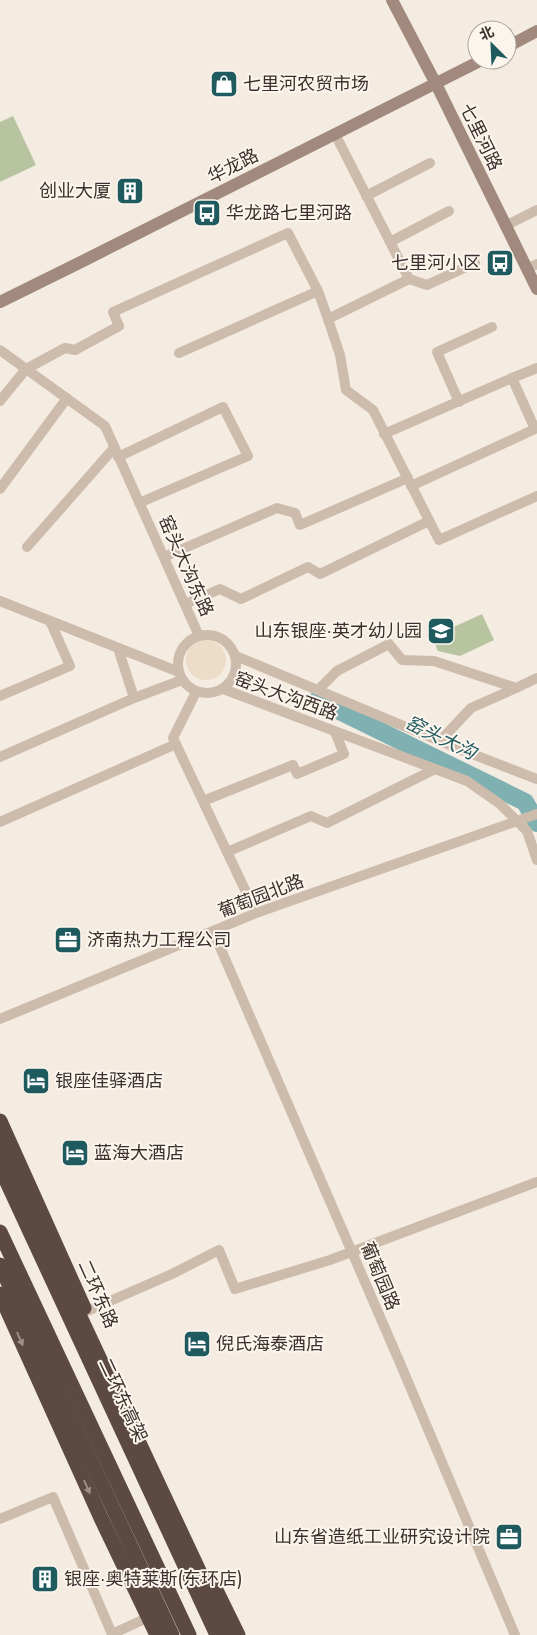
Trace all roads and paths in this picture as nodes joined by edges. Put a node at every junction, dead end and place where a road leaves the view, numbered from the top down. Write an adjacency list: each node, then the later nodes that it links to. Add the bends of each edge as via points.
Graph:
1 (392, 0): 5 (main road, 七里河路)
2 (537, 31): 3 (main road)
3 (517, 42)
4 (467, 68): 5 (main road, 华龙路)
5 (436, 84): 6 (main road, 华龙路); 11 (main road, 七里河路)
6 (334, 134): 8 (street); 18 (main road, 华龙路, via 85,260)
7 (430, 163): 8 (street)
8 (366, 196): 12 (street)
9 (537, 210): 11 (street)
10 (449, 211): 12 (street)
11 (505, 226): 14 (main road, 七里河路)
12 (390, 242): 15 (street)
13 (474, 263): 15 (street, via 427,285)
14 (532, 267): 16 (main road, 七里河路)
15 (409, 279): 19 (street)
16 (537, 289)
17 (318, 291): 19 (street); 22 (street); 24 (street, via 288,234 113,312 119,326 76,350 66,348)
18 (1, 297)
19 (328, 319): 30 (street, via 340,355 346,390 373,410)
20 (492, 327): 28 (street, via 437,352)
21 (0, 350): 24 (street, 窑头大沟东路)
22 (180, 353)
23 (537, 368): 25 (street)
24 (26, 369): 26 (street, 窑头大沟东路); 27 (street)
25 (512, 378): 28 (street); 29 (street)
26 (67, 398): 31 (street, 窑头大沟东路, via 105,426); 33 (street)
27 (0, 401)
28 (459, 402): 30 (street)
29 (536, 432): 32 (street)
30 (384, 434): 32 (street)
31 (116, 452): 35 (street, 窑头大沟东路); 35 (street, via 223,407 248,456); 37 (street)
32 (410, 482): 36 (street); 38 (street, via 300,526 295,513 277,508)
33 (0, 489)
34 (537, 496): 36 (street, via 439,540)
35 (139, 503): 38 (street, 窑头大沟东路)
36 (429, 521): 40 (street, via 320,574 308,567 241,599 220,590)
37 (26, 547)
38 (164, 557): 40 (street, 窑头大沟东路)
39 (0, 601): 41 (street)
40 (185, 604): 42 (street, 窑头大沟东路)
41 (50, 621): 43 (street); 51 (street, via 70,666)
42 (199, 636): 44 (street, 窑头大沟东路, via 217,636 226,641); 45 (street, via 184,646 180,654)
43 (118, 648): 45 (street); 52 (street)
44 (236, 656): 48 (street, via 235,675); 49 (street, 窑头大沟东路)
45 (180, 676): 50 (street); 52 (street)
46 (537, 678): 47 (street)
47 (516, 688): 49 (street, via 434,661 402,660 389,644 337,671); 54 (street, via 471,708)
48 (223, 689): 50 (street, 窑头大沟西路, via 214,693); 53 (street, 窑头大沟西路)
49 (318, 690): 54 (street, 窑头大沟东路)
50 (196, 692): 55 (street, via 172,738)
51 (0, 696)
52 (134, 698): 56 (street)
53 (335, 732): 57 (street, 窑头大沟西路); 59 (street, via 344,754 296,774 293,765)
54 (440, 741): 58 (street, 窑头大沟东路)
55 (176, 744): 59 (street); 62 (street)
56 (0, 757)
57 (435, 769): 61 (street, 窑头大沟西路, via 467,781); 63 (street, via 327,823 311,816)
58 (537, 780)
59 (203, 801): 63 (street)
60 (537, 814): 61 (street, 葡萄园北路)
61 (518, 821): 64 (street, 窑头大沟西路, via 527,830); 65 (street, 葡萄园北路)
62 (0, 822)
63 (227, 852): 65 (street)
64 (537, 860)
65 (256, 914): 66 (street, 葡萄园北路)
66 (213, 931): 67 (street, 葡萄园北路); 75 (street, 葡萄园路)
67 (0, 1019)
68 (0, 1121): 78 (highway, 二环东路)
69 (0, 1146): 89 (highway, bridge)
70 (0, 1167): 81 (highway, 二环东路)
71 (0, 1180): 87 (highway, 二环东高架)
72 (537, 1182): 75 (street)
73 (0, 1232): 86 (highway)
74 (0, 1249): 85 (highway)
75 (352, 1252): 78 (street, via 235,1288 219,1250); 91 (street, 葡萄园路)
76 (0, 1265): 84 (highway)
77 (0, 1294): 82 (highway, one-way to 82)
78 (86, 1312): 80 (highway, 二环东路)
79 (0, 1519): 82 (street, via 52,1497 112,1634)
80 (190, 1535): 81 (highway, 二环东路); 90 (highway, 二环东路)
81 (188, 1573): 88 (highway, 二环东路)
82 (149, 1617): 83 (highway)
83 (158, 1635)
84 (172, 1635)
85 (181, 1635)
86 (189, 1635)
87 (212, 1635)
88 (217, 1635)
89 (228, 1635)
90 (238, 1635)
91 (515, 1635)

